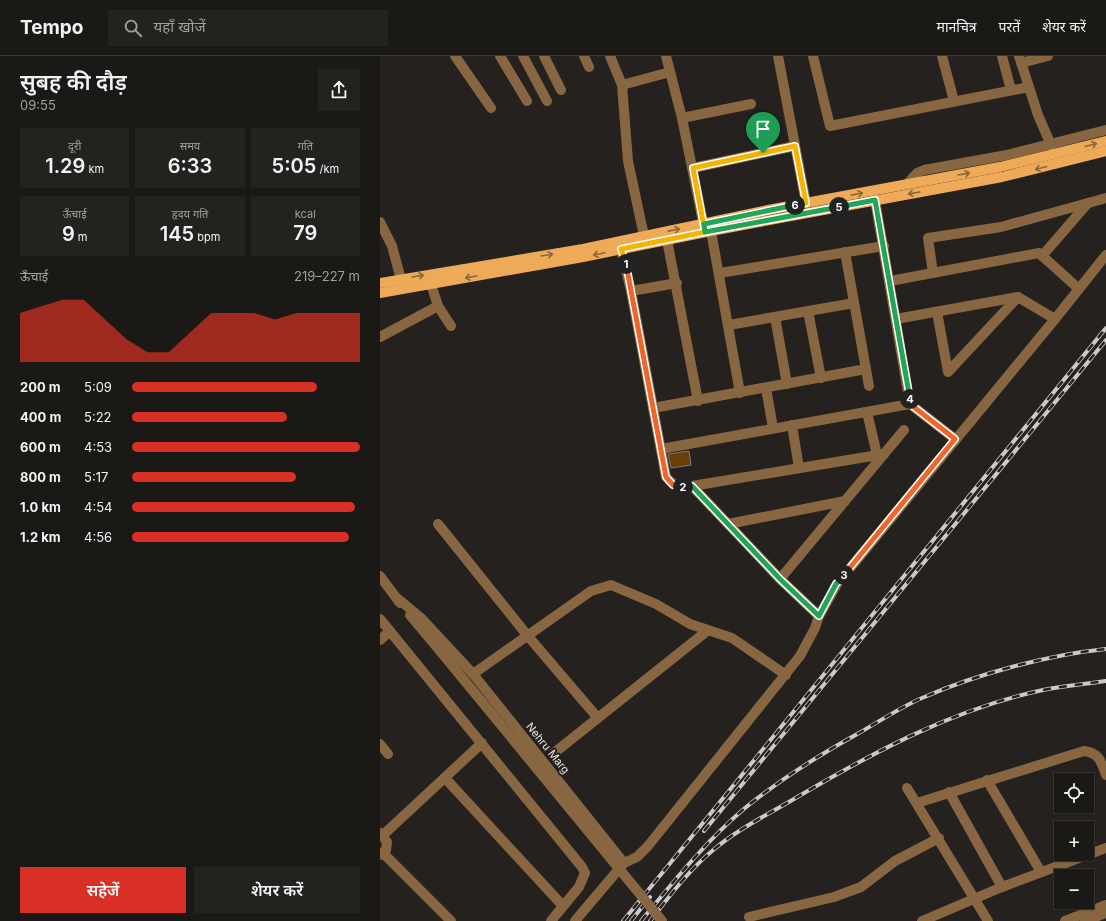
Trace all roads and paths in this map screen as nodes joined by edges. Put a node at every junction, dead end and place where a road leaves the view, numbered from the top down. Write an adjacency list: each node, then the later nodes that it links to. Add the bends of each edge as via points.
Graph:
1 (455, 56): 24 (street)
2 (500, 56): 20 (street)
3 (523, 56): 21 (street)
4 (544, 56): 18 (street)
5 (584, 56): 14 (street)
6 (610, 56): 16 (street)
7 (778, 56): 29 (street)
8 (813, 56): 22 (street, via 830,126)
9 (942, 56): 22 (street)
10 (1002, 56): 19 (street)
11 (1048, 56): 13 (street)
12 (670, 57): 15 (street)
13 (1020, 59): 17 (street)
14 (589, 67)
15 (670, 72): 16 (street); 25 (street)
16 (622, 85): 40 (street, via 628,161)
17 (1029, 86): 19 (street); 28 (street)
18 (561, 90)
19 (1010, 90): 22 (street)
20 (527, 101)
21 (547, 101)
22 (954, 101)
23 (750, 104): 25 (street)
24 (491, 108)
25 (682, 118): 31 (street)
26 (1106, 130): 28 (street)
27 (1106, 140): 33 (main road, one-way to 27)
28 (1051, 145): 32 (street, via 924,170 917,172)
29 (795, 146): 31 (street); 36 (street)
30 (1106, 151): 33 (main road, one-way to 33, via 1033,170)
31 (693, 168): 39 (street)
32 (907, 184): 33 (main road); 36 (main road, one-way to 32)
33 (928, 185): 35 (main road, one-way to 35)
34 (1106, 198): 37 (street)
35 (875, 200): 39 (main road); 42 (street)
36 (806, 203): 39 (main road)
37 (1089, 203): 46 (street); 49 (street, via 1001,226 928,238)
38 (380, 222): 53 (street, via 389,238)
39 (707, 229): 40 (main road, one-way to 39); 41 (main road); 48 (street)
40 (644, 236): 47 (main road, one-way to 40)
41 (668, 240): 43 (main road); 52 (street)
42 (884, 246): 44 (street); 50 (street)
43 (621, 249): 47 (main road, one-way to 47); 56 (street)
44 (845, 252): 48 (street); 59 (street)
45 (1106, 255): 55 (street)
46 (1042, 256): 49 (street, via 1039,253); 55 (street)
47 (501, 267): 53 (main road, one-way to 47); 54 (main road, one-way to 54)
48 (720, 272): 66 (street)
49 (933, 273): 50 (street)
50 (890, 281): 64 (street)
51 (380, 283): 53 (main road)
52 (677, 283): 56 (street); 75 (street)
53 (402, 284): 54 (main road); 57 (main road)
54 (431, 284): 60 (street)
55 (1079, 288): 65 (street)
56 (631, 291): 77 (street)
57 (380, 293)
58 (1018, 297): 62 (street); 62 (street, via 948,372); 65 (street)
59 (854, 303): 61 (street); 69 (street)
60 (438, 306): 67 (street); 68 (street)
61 (808, 311): 63 (street); 70 (street)
62 (937, 312): 64 (street)
63 (775, 317): 66 (street); 71 (street)
64 (896, 319): 76 (street)
65 (1055, 320): 82 (street)
66 (729, 325): 74 (street)
67 (451, 326)
68 (380, 336)
69 (866, 369): 70 (street); 72 (street)
70 (821, 378): 71 (street)
71 (787, 384): 73 (street)
72 (869, 386)
73 (766, 388): 74 (street); 80 (street)
74 (740, 393): 75 (street)
75 (698, 400): 77 (street)
76 (910, 404): 78 (street); 82 (street)
77 (653, 408): 83 (street)
78 (867, 412): 79 (street); 84 (street)
79 (792, 425): 80 (street); 85 (street)
80 (773, 428): 83 (street)
81 (904, 430): 84 (street)
82 (955, 439): 93 (street, via 836,584)
83 (661, 449): 86 (street, via 666,477 680,488)
84 (880, 455): 85 (street); 87 (street)
85 (799, 468): 86 (street)
86 (692, 486): 89 (street)
87 (845, 501): 89 (street); 91 (street)
88 (438, 524): 97 (street)
89 (728, 524): 91 (street)
90 (380, 576): 92 (street)
91 (780, 579): 93 (street)
92 (397, 598): 99 (street, Nehru Marg, via 422,618); 127 (street, bridge)
93 (819, 616): 100 (street, via 806,646)
94 (380, 619): 96 (street)
95 (707, 630): 97 (street, via 611,585 592,591); 100 (street, via 732,638); 101 (street)
96 (390, 631): 98 (street); 102 (street)
97 (527, 635): 99 (street); 101 (street)
98 (380, 640)
99 (473, 674): 116 (street, Nehru Marg)
100 (786, 675): 116 (street, via 648,846 637,857)
101 (597, 717): 104 (street)
102 (482, 743): 107 (street); 121 (street, via 585,873 583,880)
103 (380, 744): 105 (street)
104 (554, 753)
105 (388, 754)
106 (1106, 776): 108 (street, via 1094,752 1084,751)
107 (445, 778): 112 (street); 121 (street)
108 (987, 780): 110 (street); 117 (street)
109 (907, 788): 111 (street)
110 (949, 792): 111 (street); 118 (street)
111 (917, 803): 113 (street)
112 (382, 834): 115 (street, via 387,846)
113 (939, 838): 119 (street); 123 (street, via 895,861 861,887 834,897)
114 (1106, 848): 117 (street)
115 (382, 854): 124 (street)
116 (624, 863): 126 (street)
117 (1041, 872): 118 (street)
118 (1002, 887): 119 (street)
119 (974, 898): 128 (street); 129 (street)
120 (1106, 905): 130 (street)
121 (563, 906): 125 (street)
122 (1106, 913): 131 (street)
123 (749, 917)
124 (451, 921)
125 (551, 921)
126 (575, 921)
127 (662, 921)
128 (922, 921)
129 (988, 921)
130 (1065, 921)
131 (1086, 921)

